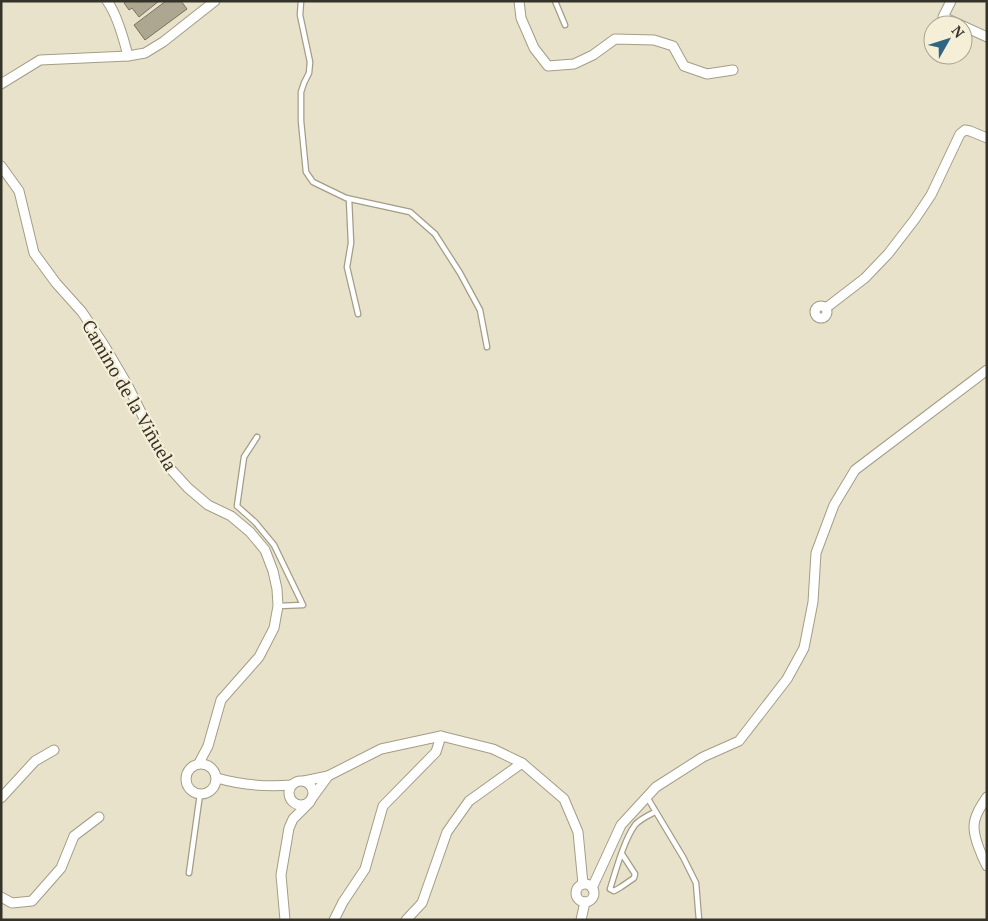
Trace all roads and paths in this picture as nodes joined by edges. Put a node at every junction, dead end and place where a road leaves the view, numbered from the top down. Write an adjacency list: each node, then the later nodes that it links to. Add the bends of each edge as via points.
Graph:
1 (107, 1): 11 (street)
2 (215, 1): 11 (street, via 163,42 145,53)
3 (301, 1): 16 (lane, via 300,15 310,62 301,92 306,172 313,182)
4 (520, 1): 12 (street, via 521,18 534,48 548,66 574,64 615,39 654,40 673,46 684,66 707,74)
5 (555, 1): 8 (lane)
6 (951, 1): 7 (street)
7 (944, 15)
8 (565, 25)
9 (973, 30): 10 (street)
10 (987, 37)
11 (128, 56): 13 (street, via 40,60)
12 (733, 70)
13 (1, 84)
14 (987, 138): 17 (street, via 965,130 960,134 916,220 871,272)
15 (1, 166): 22 (street, Camino de la Viñuela, via 19,191 34,253 104,345 167,465 208,505 231,516 250,532 264,550 273,572)
16 (349, 199): 18 (lane, via 351,243 347,267); 19 (lane, via 410,212 435,234 480,310)
17 (826, 308)
18 (358, 314)
19 (487, 347)
20 (987, 370): 36 (street, via 855,470 834,504 816,553 813,602 804,648 787,679 739,741 703,757)
21 (257, 437): 22 (lane, via 244,457 237,506 274,545 303,605)
22 (278, 606): 24 (street, Camino de la Viñuela, via 274,628 259,657 221,700)
23 (441, 736): 27 (street, via 493,749); 29 (street, via 381,749); 51 (street, via 436,752 383,806 365,869)
24 (208, 746): 26 (street, Camino de la Viñuela); 28 (street)
25 (54, 750): 38 (street, via 36,761)
26 (199, 763): 28 (street); 34 (street, via 191,766 186,781 191,790)
27 (522, 763): 46 (street, via 564,799 578,832); 52 (street, via 469,801 447,832 422,903)
28 (211, 767): 31 (street, via 215,771)
29 (328, 776): 30 (street); 39 (street)
30 (304, 781): 32 (street); 39 (street, via 312,790)
31 (216, 782): 33 (street); 34 (street, via 209,792)
32 (292, 785): 33 (street); 35 (street)
33 (278, 786): 35 (street)
34 (200, 794): 45 (lane)
35 (290, 797): 39 (street, via 300,805); 42 (street)
36 (646, 797): 40 (lane); 47 (street, via 621,825)
37 (987, 797): 44 (street, via 979,808 974,827 980,853)
38 (1, 798)
39 (311, 800): 42 (street)
40 (655, 812): 43 (lane, via 636,824); 54 (lane, via 696,883)
41 (99, 816): 48 (street, via 74,836 61,868 32,900 12,903)
42 (293, 819): 50 (street, via 281,875)
43 (622, 854): 43 (lane, via 610,889 614,891 635,874)
44 (987, 866)
45 (189, 873)
46 (583, 884): 47 (street); 49 (street, via 576,889 576,896)
47 (592, 888): 49 (street, via 593,898)
48 (1, 898)
49 (585, 902): 53 (street)
50 (285, 920)
51 (334, 920)
52 (406, 920)
53 (581, 920)
54 (699, 920)

